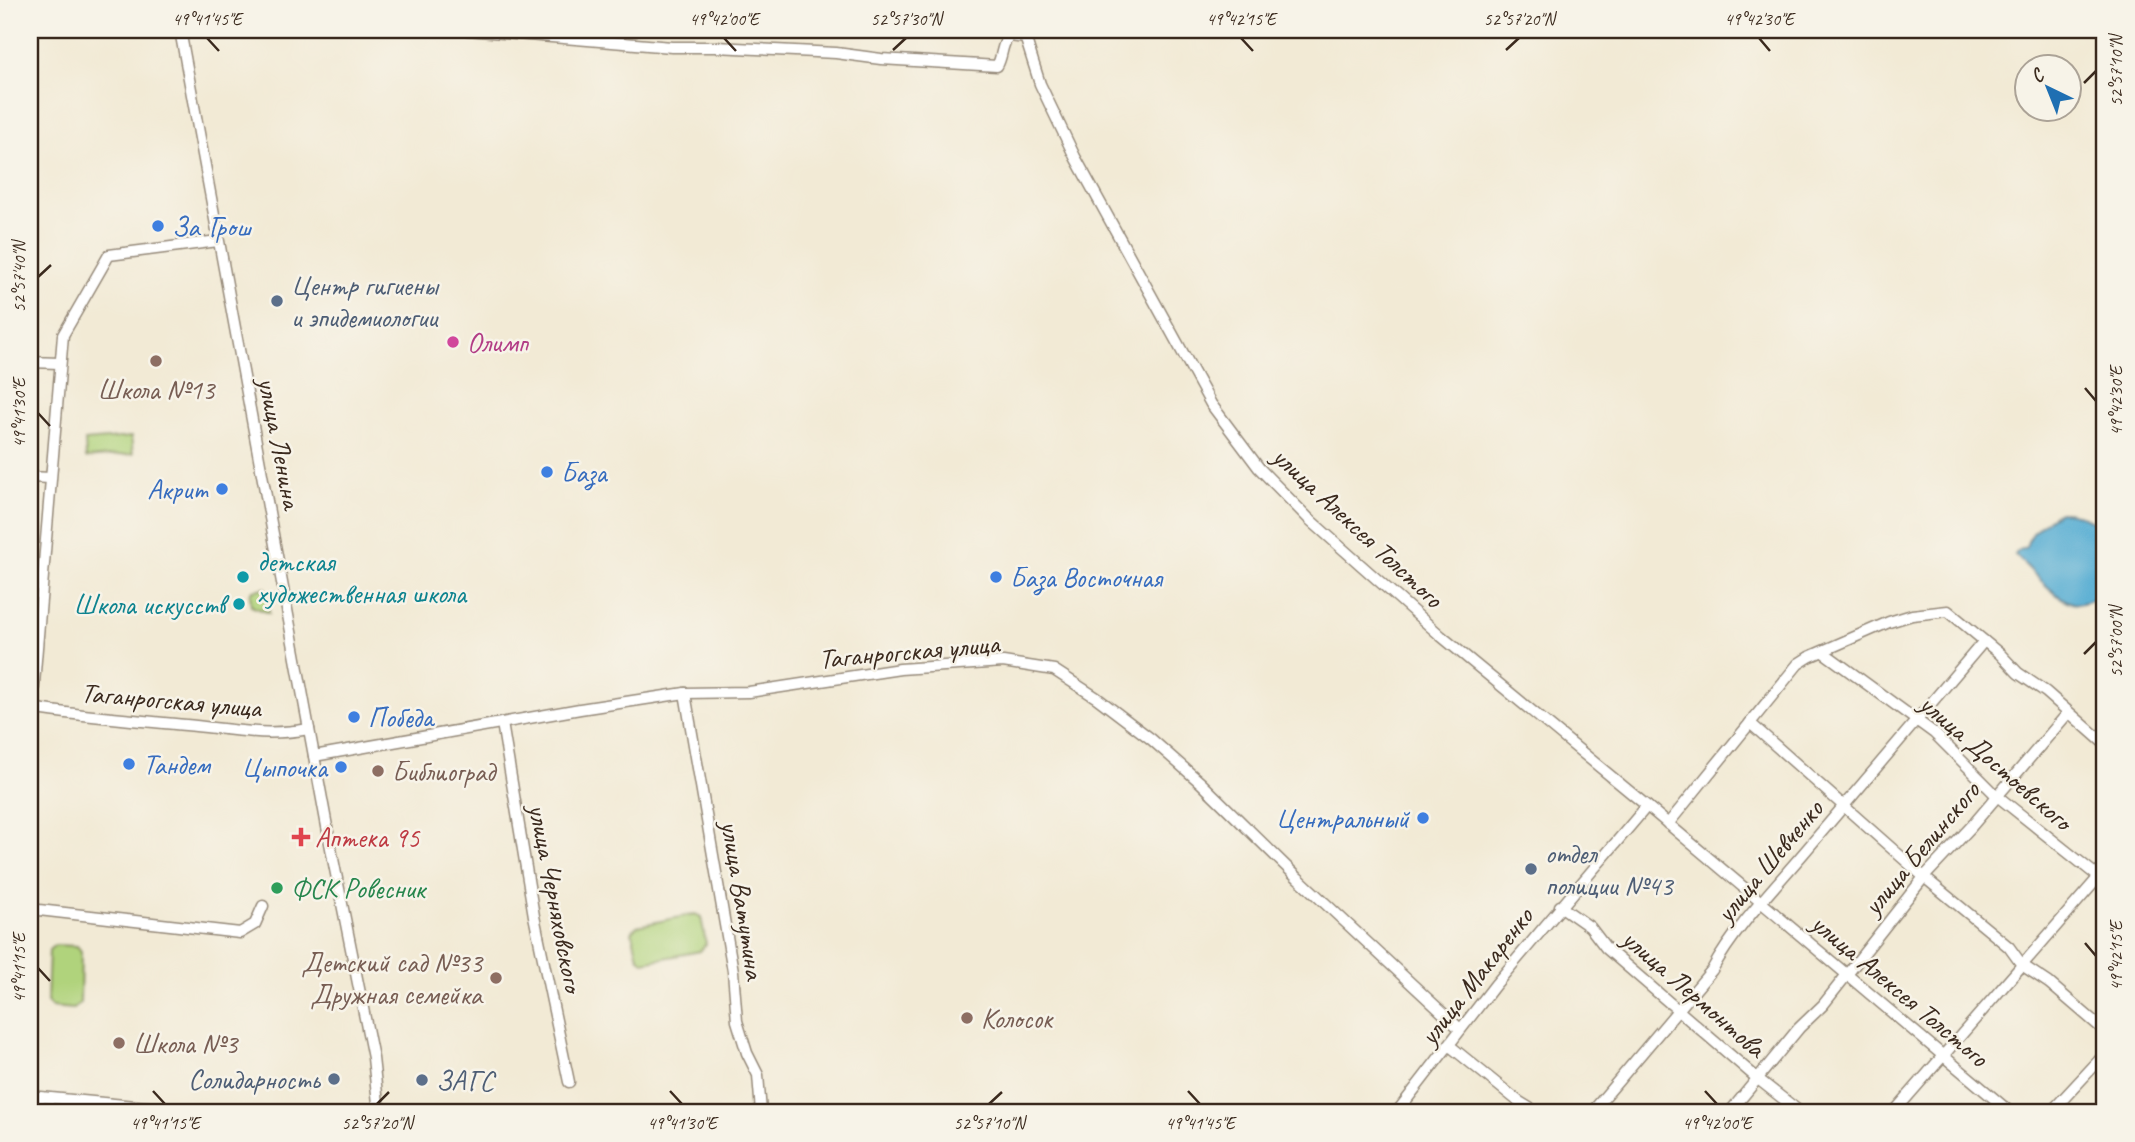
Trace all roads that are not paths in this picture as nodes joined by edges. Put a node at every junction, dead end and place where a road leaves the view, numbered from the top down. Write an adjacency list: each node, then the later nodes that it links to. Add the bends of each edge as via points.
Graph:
1 (180, 30): 7 (street, улица Ленина)
2 (467, 30): 4 (street)
3 (617, 30): 6 (street)
4 (500, 31): 6 (street)
5 (1024, 34): 6 (street, via 1004,42 997,66); 26 (street, улица Алексея Толстого, via 1046,98 1094,192 1211,404 1259,468 1351,558)
6 (617, 42)
7 (218, 242): 9 (street, via 109,255 63,335); 21 (street, улица Ленина)
8 (30, 362): 9 (street)
9 (59, 363): 11 (street)
10 (30, 477): 11 (street)
11 (50, 478): 12 (street)
12 (35, 584): 16 (street)
13 (1984, 641): 14 (street, via 1948,611 1889,622); 17 (street); 18 (street, улица Шевченко)
14 (1823, 652): 18 (street, улица Достоевского); 20 (street, via 1798,664)
15 (685, 693): 19 (street, Таганрогская улица); 38 (street, Таганрогская улица, via 749,692 900,669 1003,662 1054,670 1151,739 1202,783); 48 (street, улица Ватутина, via 733,971 737,1021 758,1074)
16 (31, 708): 21 (street, Таганрогская улица, via 244,733); 22 (street)
17 (2068, 713): 23 (street); 25 (street, улица Белинского)
18 (1916, 720): 25 (street, улица Достоевского); 27 (street, улица Шевченко)
19 (502, 723): 24 (street, Таганрогская улица); 44 (street, улица Черняховского, via 534,916)
20 (1750, 723): 27 (street); 28 (street)
21 (309, 729): 24 (street, улица Ленина)
22 (30, 732)
23 (2105, 744)
24 (314, 756): 47 (street, улица Ленина, via 373,1058)
25 (1996, 795): 29 (street, улица Белинского); 30 (street, улица Достоевского)
26 (1647, 806): 28 (street, улица Алексея Толстого); 33 (street, улица Макаренко)
27 (1843, 806): 29 (street); 31 (street, улица Шевченко)
28 (1668, 824): 31 (street, улица Алексея Толстого)
29 (1924, 877): 35 (street, via 2009,947); 36 (street, улица Белинского)
30 (2103, 877): 35 (street)
31 (1762, 903): 36 (street, улица Алексея Толстого); 37 (street, улица Шевченко)
32 (263, 906): 34 (street, via 255,924 240,933)
33 (1560, 906): 37 (street, улица Лермонтова, via 1590,927 1606,948); 38 (street, улица Макаренко)
34 (30, 909)
35 (2022, 965): 39 (street); 42 (street)
36 (1845, 975): 42 (street, улица Алексея Толстого); 43 (street, улица Белинского)
37 (1678, 1009): 43 (street, улица Лермонтова); 51 (street, улица Шевченко)
38 (1460, 1029): 40 (street, улица Макаренко)
39 (2105, 1031)
40 (1450, 1046): 49 (street, улица Макаренко); 50 (street)
41 (2105, 1054): 56 (street)
42 (1942, 1055): 54 (street); 55 (street, улица Алексея Толстого)
43 (1758, 1079): 52 (street, улица Белинского); 53 (street, улица Лермонтова)
44 (569, 1082)
45 (30, 1096): 46 (street)
46 (198, 1112)
47 (379, 1112)
48 (761, 1112)
49 (1397, 1112)
50 (1536, 1112)
51 (1592, 1112)
52 (1730, 1112)
53 (1800, 1112)
54 (1894, 1112)
55 (2010, 1112)
56 (2051, 1112)

